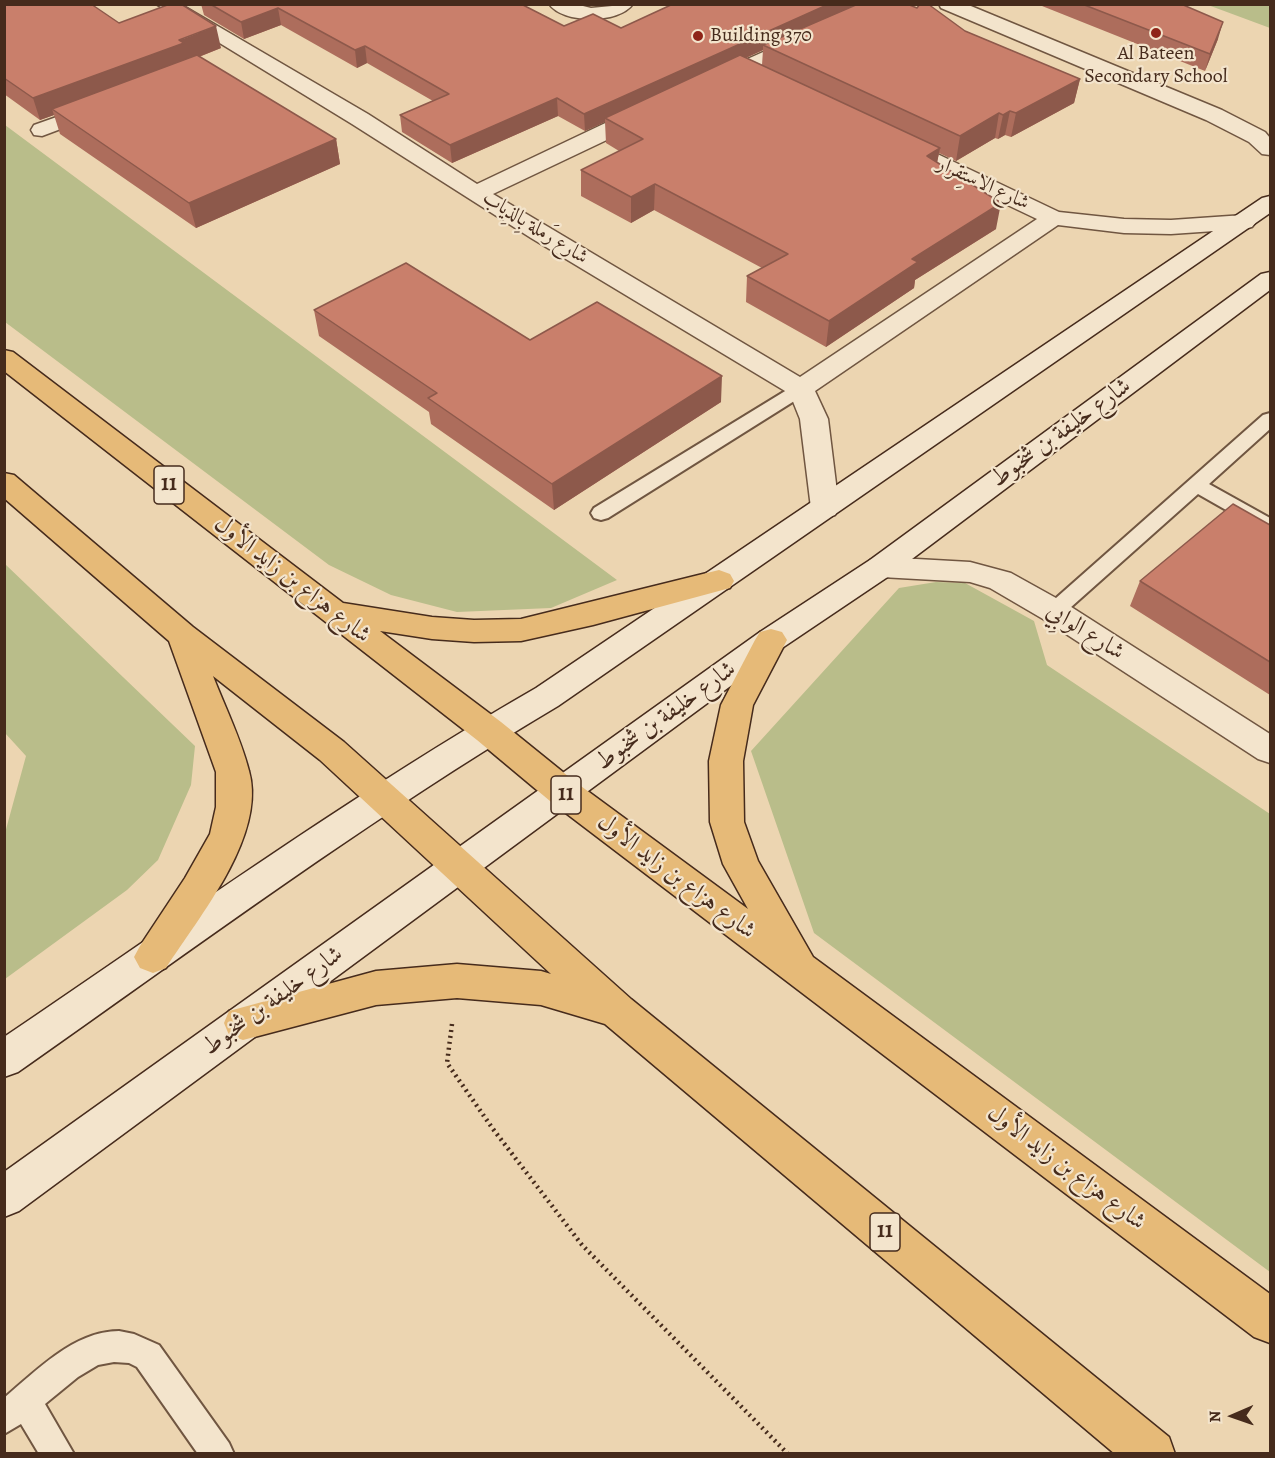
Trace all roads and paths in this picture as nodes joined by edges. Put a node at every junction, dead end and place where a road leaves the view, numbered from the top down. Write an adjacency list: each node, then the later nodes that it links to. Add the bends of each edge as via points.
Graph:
1 (558, 4): 2 (street, via 593,14)
2 (624, 4)
3 (888, 4): 8 (street)
4 (948, 4): 13 (street)
5 (166, 5): 6 (street, شارع رَملة بِالذِياب)
6 (246, 53): 7 (street); 18 (street, شارع رَملة بِالذِياب)
7 (225, 61)
8 (739, 69): 9 (street); 10 (street)
9 (761, 79)
10 (698, 89)
11 (117, 101): 15 (street)
12 (666, 104): 18 (street)
13 (1214, 115): 14 (street); 17 (street, via 1257,137)
14 (1270, 126)
15 (42, 130)
16 (880, 136): 20 (street, شارع الاستِقرار)
17 (1270, 149)
18 (478, 192): 24 (street, شارع رَملة بِالذِياب, via 549,239)
19 (1270, 203): 21 (street)
20 (1054, 218): 21 (street, شارع الاستِقرار, via 1171,227); 24 (street)
21 (1244, 222): 28 (street)
22 (1270, 279): 31 (street, شارع خليفة بن شخبوط)
23 (4, 358): 34 (main road, شارع هزاع بن زايد الأول / 11)
24 (801, 389): 28 (street, via 814,419); 29 (lane)
25 (1270, 419): 27 (lane)
26 (4, 482): 35 (main road, 11)
27 (1196, 484): 30 (lane); 33 (lane)
28 (825, 508): 32 (street)
29 (600, 513)
30 (1270, 526)
31 (881, 567): 33 (street, شارع الوابِي, via 970,572 1000,580); 36 (street, شارع خليفة بن شخبوط)
32 (719, 580): 34 (main road, via 521,630 474,632 432,628); 37 (street, via 547,697)
33 (1054, 611): 38 (street, شارع الوابِي)
34 (333, 612): 37 (main road, شارع هزاع بن زايد الأول / 11)
35 (183, 635): 40 (main road, 11); 42 (main road, via 233,772 235,794 232,820 222,846)
36 (771, 640): 39 (street, شارع خليفة بن شخبوط); 43 (main road, via 737,705 726,761 727,822 741,864)
37 (489, 731): 39 (main road, شارع هزاع بن زايد الأول / 11); 40 (street)
38 (1270, 750)
39 (562, 792): 41 (street, شارع خليفة بن شخبوط); 43 (main road, شارع هزاع بن زايد الأول / 11)
40 (387, 799): 41 (main road, 11); 42 (street)
41 (460, 866): 44 (main road, 11); 46 (street, شارع خليفة بن شخبوط)
42 (153, 957): 47 (street)
43 (803, 973): 49 (main road, شارع هزاع بن زايد الأول / 11)
44 (617, 1011): 46 (main road, via 541,988 457,981 376,988); 54 (main road, 11)
45 (453, 1020): 53 (path, via 447,1063 582,1245)
46 (243, 1023): 48 (street, شارع خليفة بن شخبوط)
47 (4, 1059)
48 (4, 1197)
49 (1270, 1321)
50 (15, 1410): 51 (lane); 52 (lane, via 93,1351 110,1346 131,1347 148,1356)
51 (58, 1454)
52 (218, 1454)
53 (788, 1454)
54 (1152, 1454)

